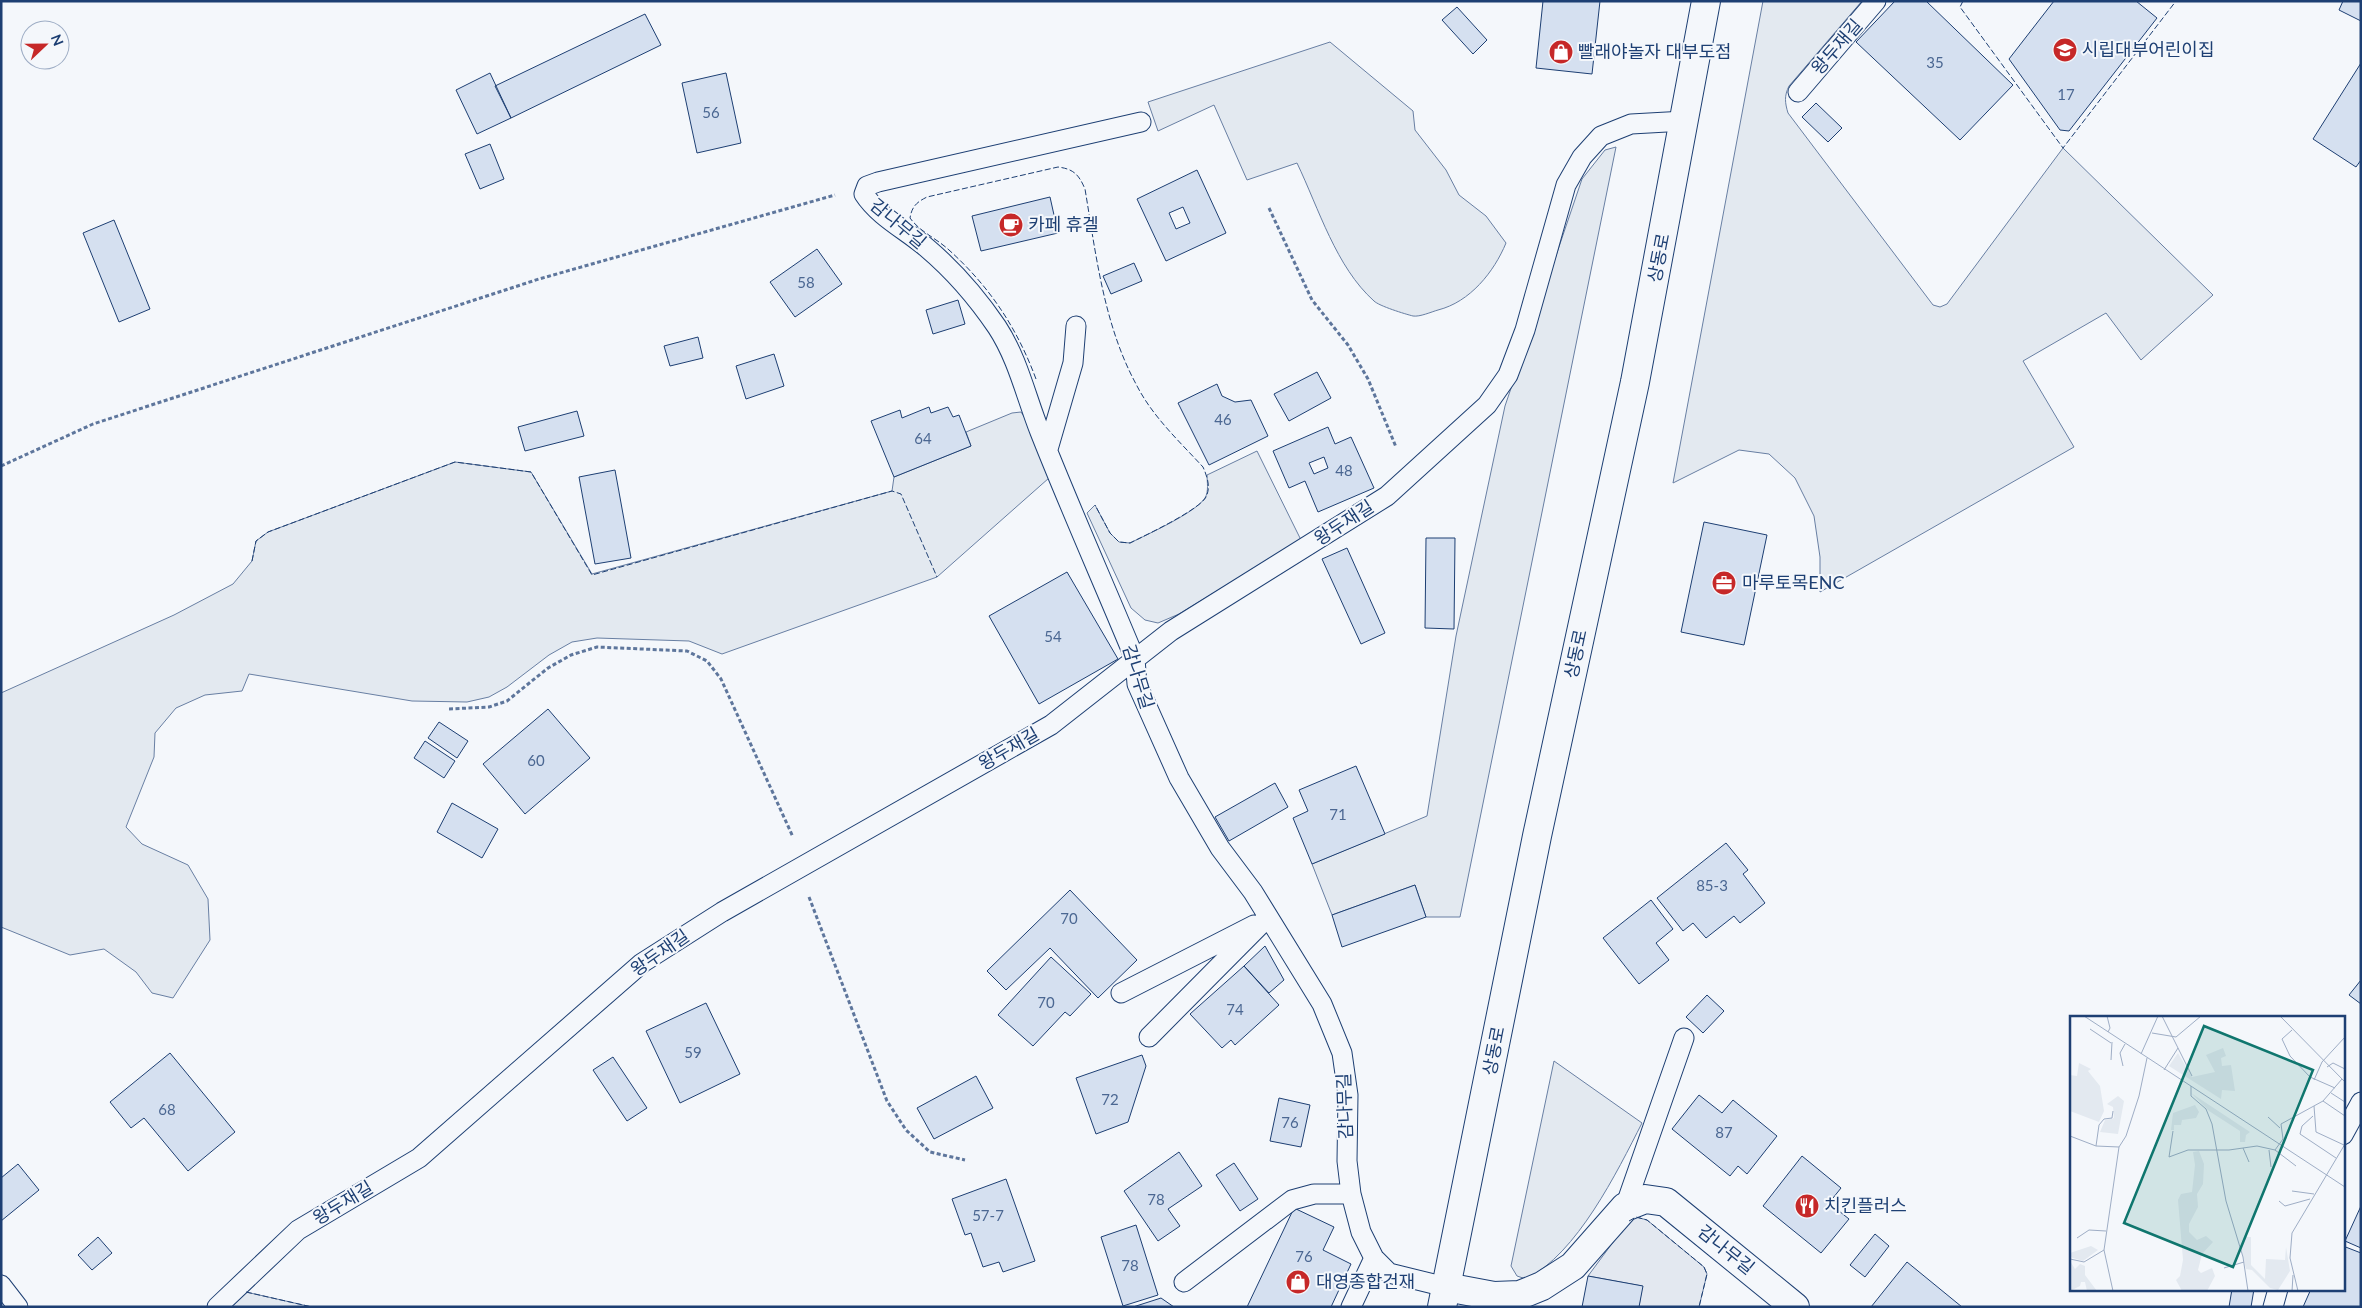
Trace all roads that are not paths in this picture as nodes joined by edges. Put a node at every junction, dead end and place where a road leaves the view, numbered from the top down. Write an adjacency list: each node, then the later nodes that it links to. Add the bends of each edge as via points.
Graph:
1 (1706, 1): 4 (street, 상동로)
2 (1876, 1): 3 (lane, 왕두재길)
3 (1798, 92)
4 (1685, 121): 8 (lane, 왕두재길, via 1631,124 1601,136 1582,157 1566,185 1525,330 1508,375 1487,405 1387,496 1171,631); 21 (street, 상동로, via 1635,382 1537,836)
5 (1141, 122): 7 (lane, 감나무길, via 878,182 867,186 864,194 870,203 951,270 997,327 1014,358)
6 (1076, 326): 7 (lane, via 1073,363)
7 (1048, 450): 8 (lane, 감나무길)
8 (1136, 659): 9 (lane, 감나무길, via 1137,684 1179,778 1220,848); 23 (lane, 왕두재길, via 1051,725 722,912 642,963 419,1158 298,1230)
9 (1268, 917): 10 (lane); 11 (lane); 15 (lane, 감나무길, via 1322,1004 1342,1053 1348,1095 1347,1161)
10 (1121, 993)
11 (1149, 1037)
12 (1684, 1038): 16 (lane, 감나무길)
13 (2361, 1102): 14 (lane)
14 (2344, 1133)
15 (1351, 1194): 17 (lane, 감나무길, via 1361,1232); 18 (lane, via 1314,1194 1292,1200)
16 (1625, 1207): 21 (street, 감나무길, via 1573,1266 1535,1289 1520,1295); 25 (street, 감나무길, via 1645,1198 1666,1202)
17 (1374, 1258): 21 (lane, 감나무길, via 1389,1273); 24 (lane)
18 (1184, 1282)
19 (1, 1285): 22 (lane)
20 (2278, 1290): 26 (lane)
21 (1444, 1297)
22 (18, 1307)
23 (218, 1307)
24 (1350, 1307)
25 (1795, 1307)
26 (2273, 1307)

